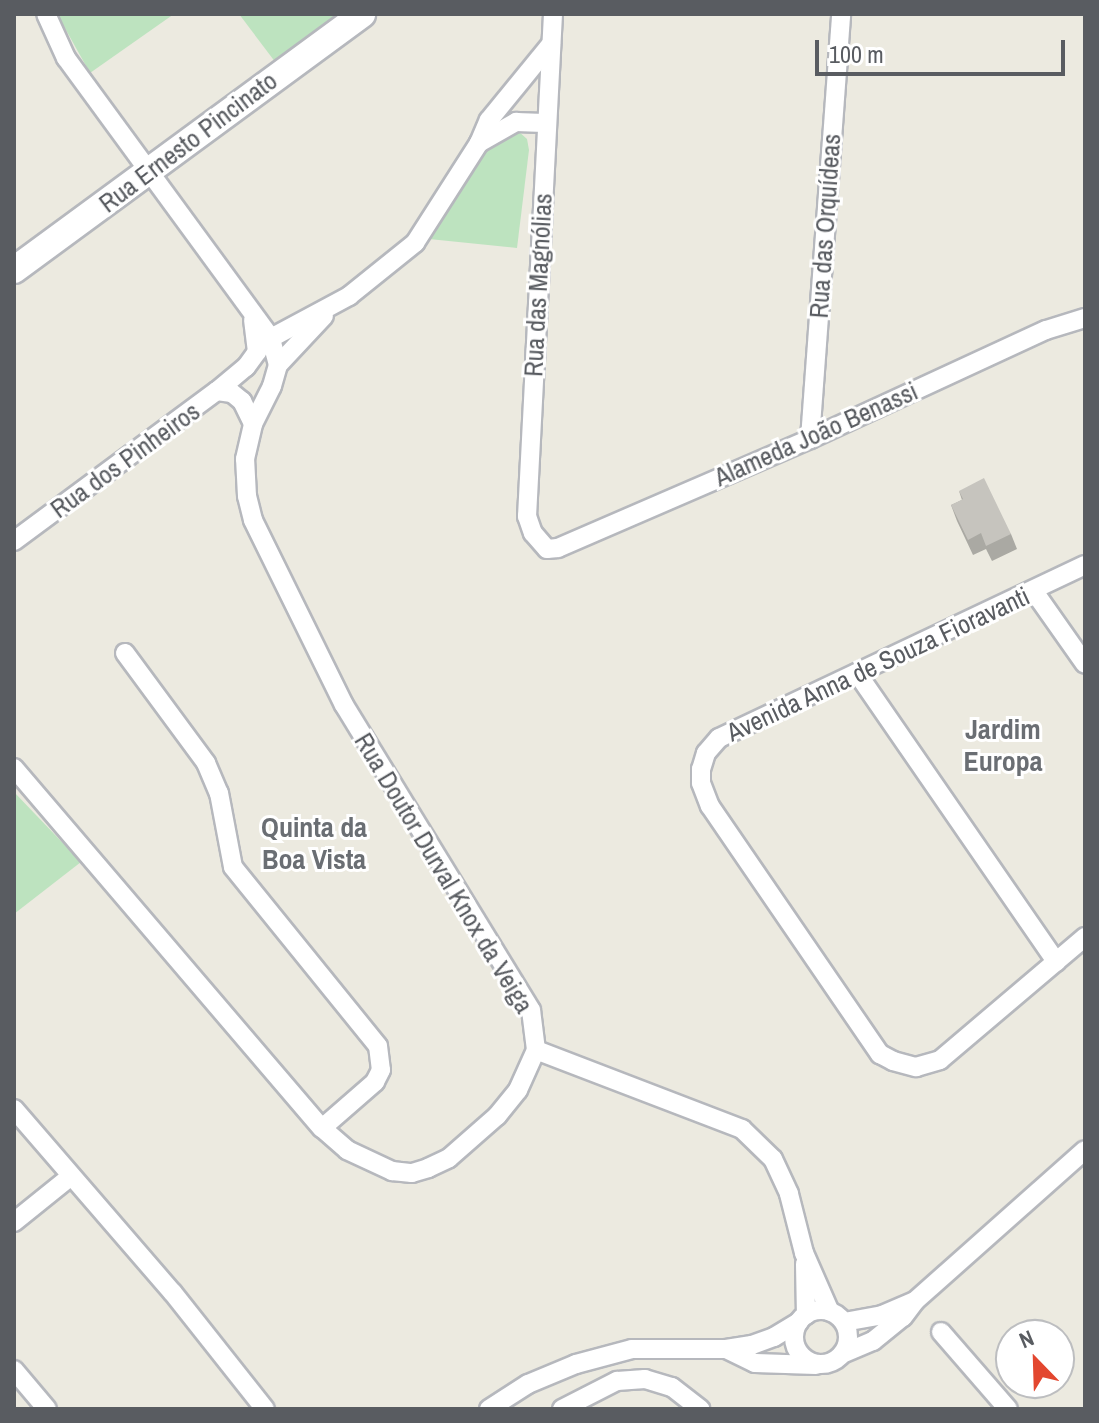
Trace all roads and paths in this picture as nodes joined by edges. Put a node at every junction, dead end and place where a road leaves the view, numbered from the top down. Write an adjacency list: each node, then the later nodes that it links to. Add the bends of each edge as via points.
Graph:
1 (46, 14): 8 (street, via 66,58)
2 (362, 14): 8 (street, Rua Ernesto Pincinato)
3 (553, 14): 5 (street, Rua das Magnólias)
4 (841, 14): 17 (street, Rua das Orquídeas)
5 (551, 44): 6 (street, Rua das Magnólias); 7 (street, via 489,120)
6 (544, 123): 7 (street, via 516,122); 19 (street, Rua das Magnólias, via 527,516)
7 (479, 143): 10 (street, via 415,243)
8 (149, 173): 9 (street, Rua Ernesto Pincinato); 11 (street)
9 (14, 270)
10 (331, 308): 13 (street); 14 (street)
11 (250, 309): 13 (street); 15 (street, via 257,352)
12 (1085, 318): 17 (street, Alameda João Benassi, via 1046,330)
13 (271, 338): 14 (street)
14 (278, 365): 16 (street)
15 (217, 391): 16 (street, Rua dos Pinheiros, via 242,401); 18 (street, Rua dos Pinheiros)
16 (253, 424): 30 (street, Rua Doutor Durval Knox da Veiga, via 245,459 247,496 263,548 344,705 531,1010)
17 (810, 439): 19 (street, Alameda João Benassi)
18 (14, 541)
19 (547, 549)
20 (1085, 565): 21 (street, Avenida Anna de Souza Fioravanti)
21 (1033, 590): 23 (street); 24 (street, Avenida Anna de Souza Fioravanti)
22 (125, 653): 32 (street, via 206,763 219,793 233,867 378,1046 381,1070 375,1082)
23 (1085, 664)
24 (857, 673): 29 (street); 29 (street, Avenida Anna de Souza Fioravanti, via 719,738 706,753 701,783 710,806 871,1041 893,1061 916,1067 940,1060)
25 (14, 768): 27 (street, Rua Doutor Durval Knox da Veiga)
26 (14, 783): 27 (street, Rua Doutor Durval Knox da Veiga)
27 (32, 791): 32 (street, Rua Doutor Durval Knox da Veiga)
28 (1085, 937): 29 (street, Avenida Anna de Souza Fioravanti)
29 (1056, 962)
30 (536, 1050): 32 (street, Rua Doutor Durval Knox da Veiga, via 518,1090 497,1116 449,1158 428,1168 412,1173 369,1163); 36 (street, via 742,1129 773,1159 789,1194)
31 (14, 1109): 34 (street)
32 (322, 1128)
33 (1085, 1150): 37 (street)
34 (71, 1176): 35 (street); 46 (street)
35 (14, 1222)
36 (804, 1253): 38 (street); 39 (street)
37 (915, 1301): 38 (street, via 882,1315); 42 (street, via 873,1341)
38 (837, 1317): 39 (street); 42 (street, via 848,1338)
39 (802, 1318): 41 (street, via 774,1337); 43 (street, via 794,1340 797,1349)
40 (941, 1332): 50 (street)
41 (726, 1349): 43 (street, via 755,1363); 47 (street, via 632,1349 528,1384)
42 (842, 1354): 43 (street)
43 (820, 1364)
44 (14, 1370): 45 (street)
45 (47, 1409)
46 (265, 1409)
47 (489, 1409)
48 (562, 1409): 49 (street, via 617,1381 645,1379 672,1387)
49 (700, 1409)
50 (1008, 1409)

